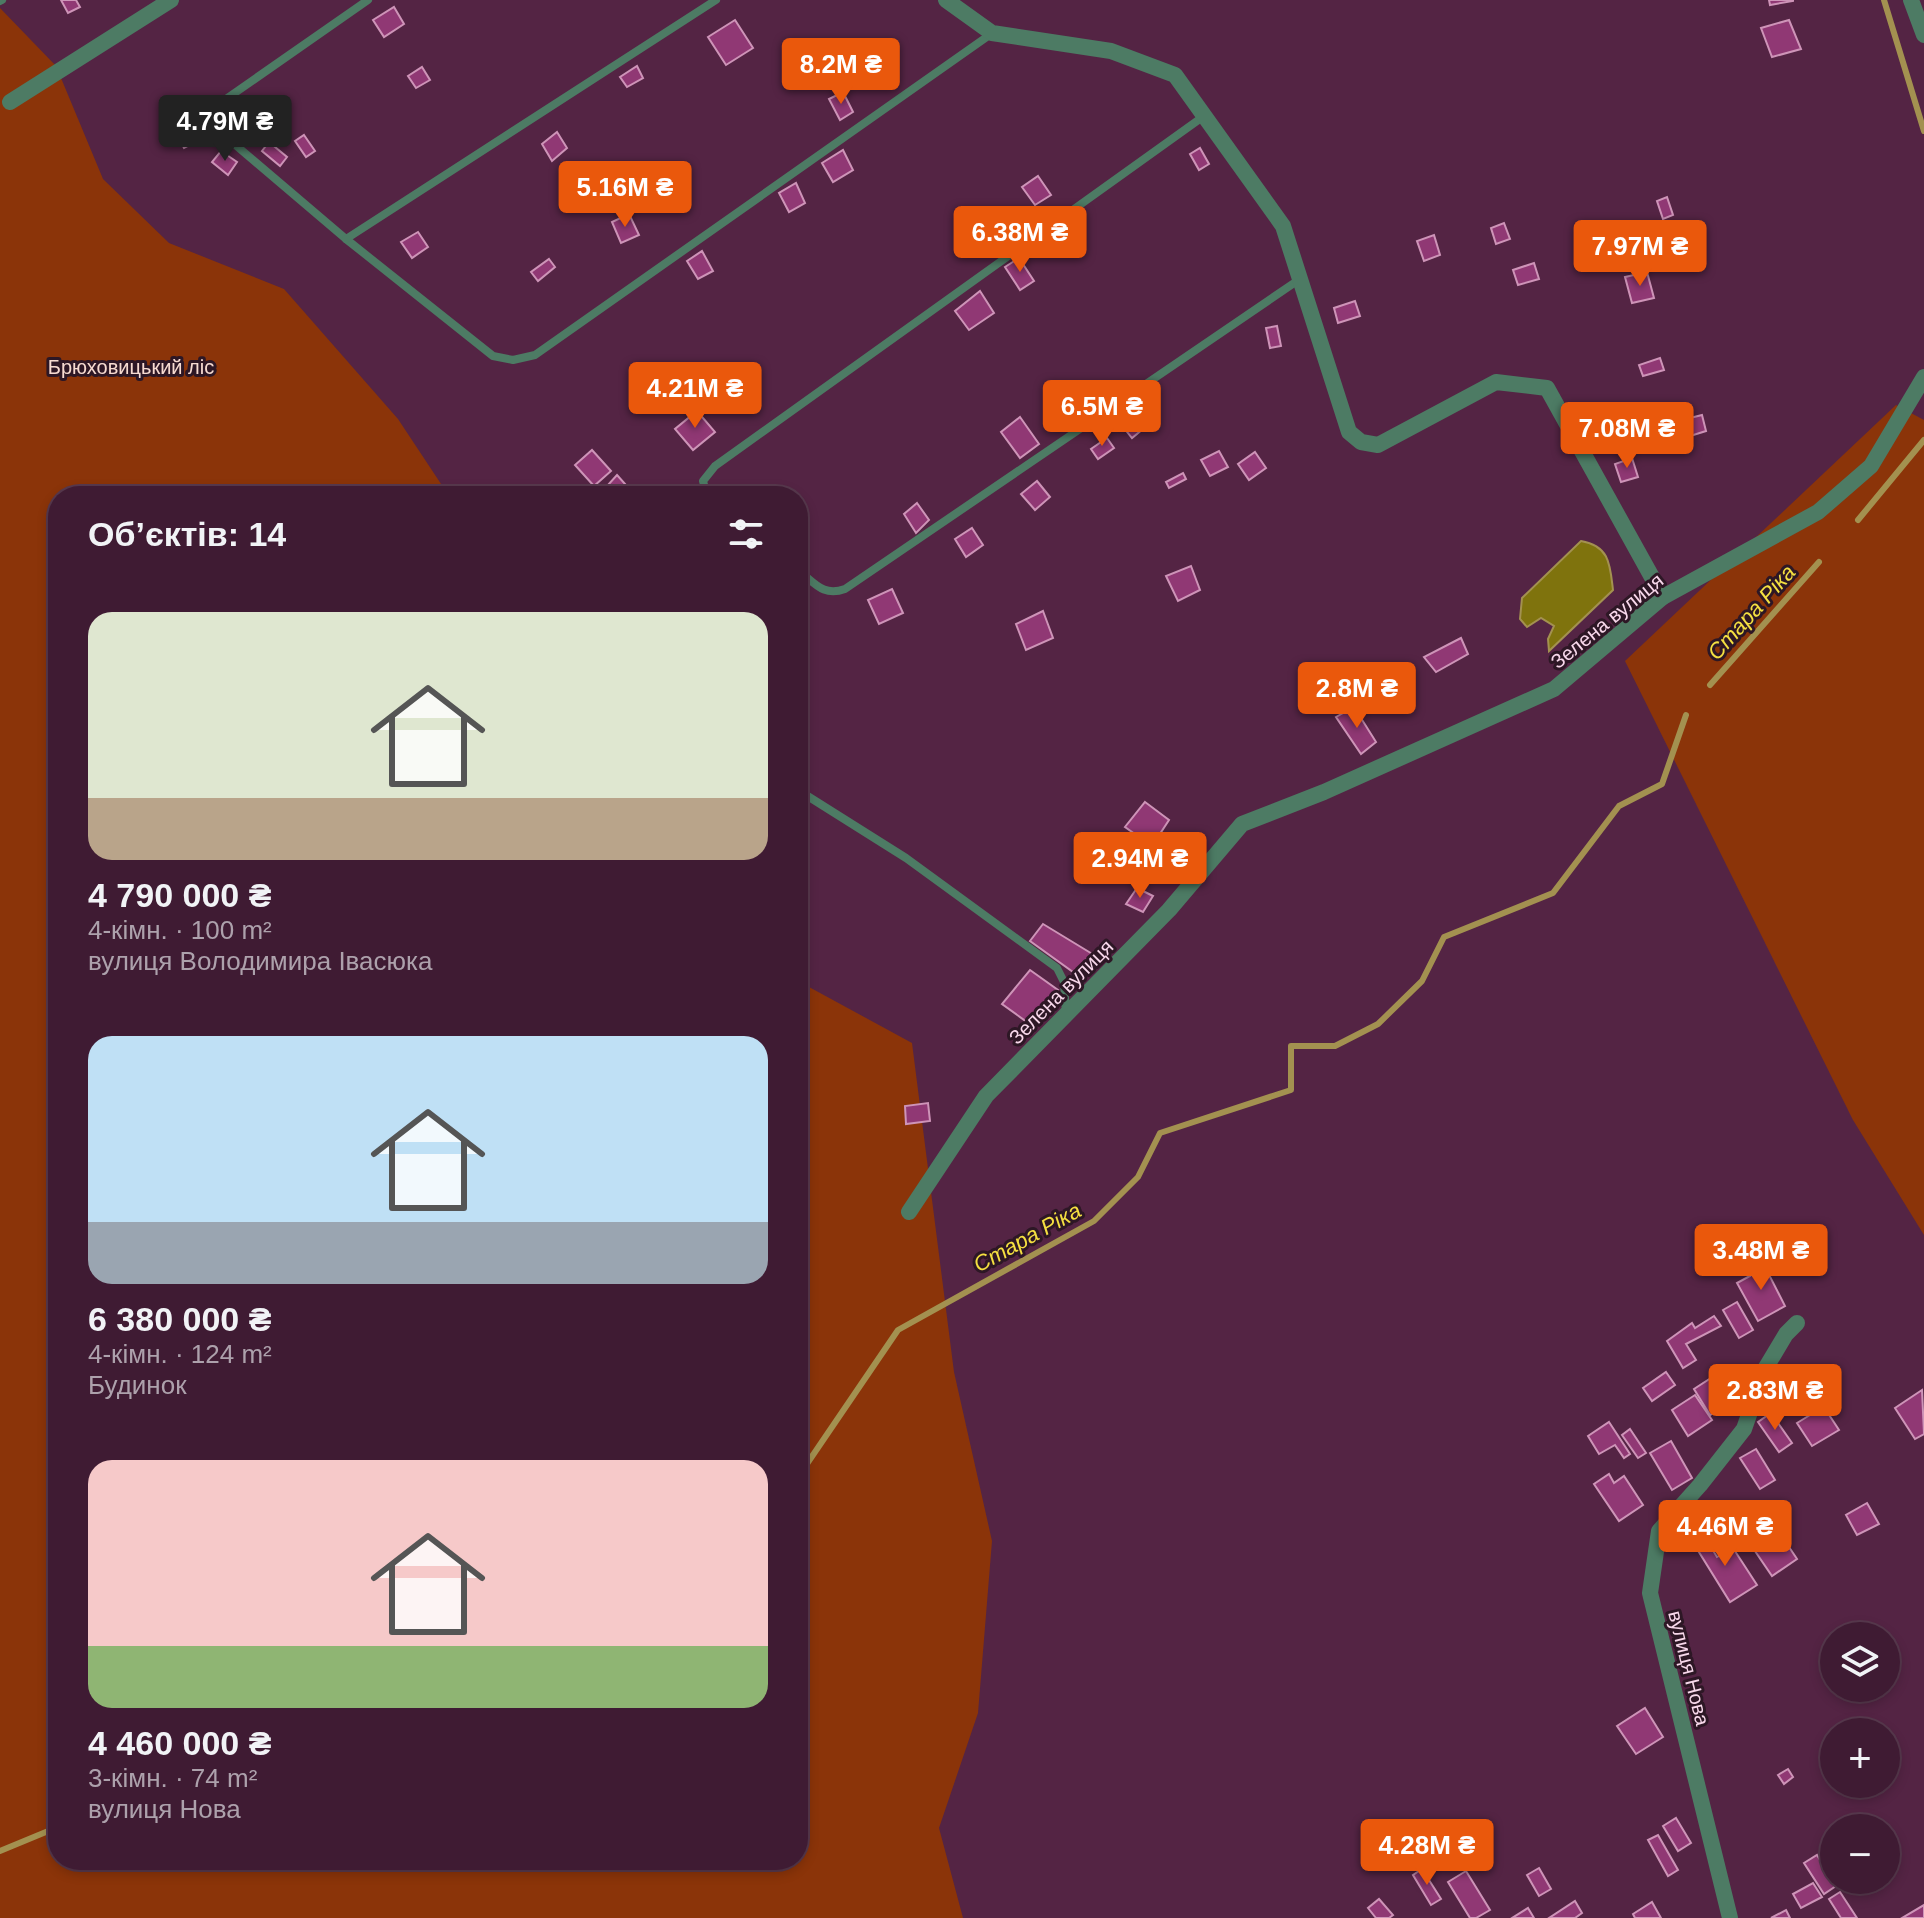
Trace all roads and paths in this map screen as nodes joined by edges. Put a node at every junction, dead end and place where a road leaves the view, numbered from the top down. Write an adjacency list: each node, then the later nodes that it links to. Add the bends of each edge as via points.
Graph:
1 (171, 0): 8 (street)
2 (368, 0): 10 (lane, via 216,106 214,118 219,131)
3 (716, 0): 10 (lane)
4 (946, 0): 6 (street)
5 (1911, 0): 7 (street)
6 (992, 33): 9 (street, via 1111,51 1175,75); 10 (lane, via 535,355 513,360 493,356)
7 (1924, 35)
8 (10, 102)
9 (1204, 116): 11 (street, via 1283,226); 13 (lane, via 715,466)
10 (346, 239)
11 (1301, 279): 14 (lane, via 845,589 833,594); 15 (street, via 1349,432 1361,442 1378,445 1496,382 1547,388)
12 (1924, 377): 15 (street, Зелена вулиця, via 1871,466 1818,512)
13 (704, 486)
14 (808, 578)
15 (1663, 597): 17 (street, Зелена вулиця, via 1554,689 1242,824 1169,910)
16 (808, 796): 17 (lane, via 906,858 1057,968 1064,982)
17 (1066, 1014): 18 (street, Зелена вулиця, via 986,1096)
18 (909, 1212)
19 (1797, 1323): 20 (street, вулиця Нова, via 1765,1369 1744,1429 1659,1531 1650,1593)
20 (1730, 1918)

